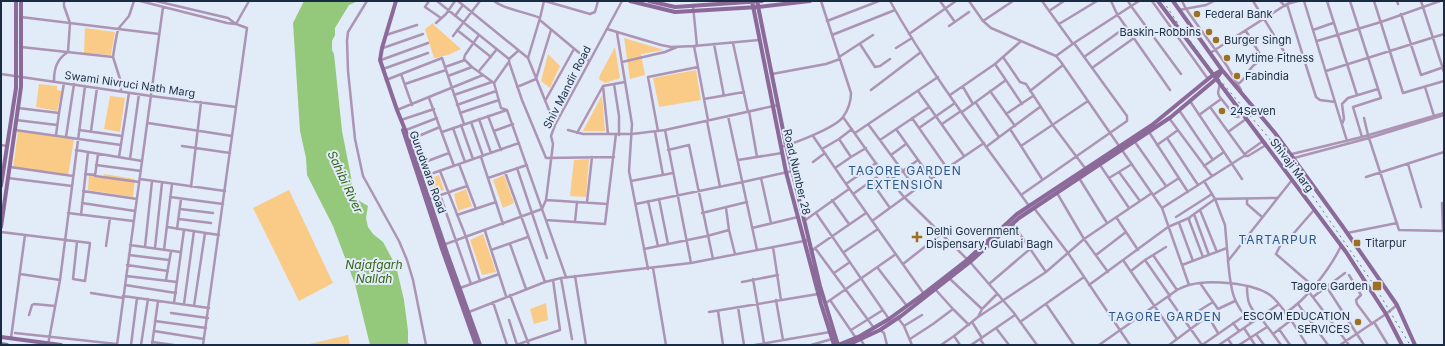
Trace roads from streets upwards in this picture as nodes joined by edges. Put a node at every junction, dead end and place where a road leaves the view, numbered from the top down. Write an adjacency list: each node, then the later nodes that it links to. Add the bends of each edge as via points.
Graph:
1 (16, 1): 175 (street)
2 (21, 1): 75 (street)
3 (64, 1): 85 (street)
4 (134, 1): 94 (street, via 130,16)
5 (140, 1): 59 (street)
6 (156, 1): 89 (street, via 228,18)
7 (249, 1): 89 (street)
8 (367, 1): 733 (street, via 348,32 347,41 355,139 363,176 399,240 407,260)
9 (396, 1): 107 (street)
10 (429, 1): 77 (street, via 425,7)
11 (437, 1): 65 (street)
12 (456, 1): 55 (street); 65 (street)
13 (480, 1): 71 (street)
14 (494, 1): 78 (street)
15 (544, 1): 16 (street, via 590,14 595,12); 78 (street)
16 (598, 1)
17 (622, 1): 95 (street, Shiv Mandir Road)
18 (630, 1): 51 (street)
19 (649, 1): 57 (street, via 675,7)
20 (752, 1): 21 (street); 52 (street); 60 (street, Road Number 28)
21 (757, 1): 22 (street); 61 (street, Road Number 28)
22 (762, 1)
23 (810, 1): 61 (street)
24 (821, 1): 81 (street)
25 (879, 1): 81 (street)
26 (890, 1): 67 (street)
27 (940, 1): 63 (street)
28 (956, 1): 63 (street)
29 (969, 1): 82 (street)
30 (1013, 1): 82 (street)
31 (1042, 1): 70 (street)
32 (1097, 1): 90 (street)
33 (1111, 1): 73 (street)
34 (1128, 1): 58 (street)
35 (1139, 1): 58 (street)
36 (1152, 1): 181 (street)
37 (1158, 1): 178 (street, Shivaji Marg)
38 (1172, 1): 68 (street, Shivaji Marg)
39 (1182, 1): 64 (street)
40 (1214, 1): 64 (street)
41 (1253, 1): 79 (street)
42 (1280, 1): 56 (street)
43 (1290, 1): 56 (street)
44 (1298, 1): 56 (street)
45 (1304, 1): 99 (street)
46 (1327, 1): 88 (street)
47 (1350, 1): 96 (street)
48 (1374, 1): 84 (street)
49 (1421, 1): 62 (street)
50 (1440, 1): 62 (street)
51 (642, 2): 69 (street, via 675,12)
52 (731, 2): 54 (street)
53 (1062, 2): 70 (street)
54 (715, 3): 57 (street); 66 (street)
55 (463, 5): 71 (street); 76 (street)
56 (1286, 5): 79 (street); 140 (street)
57 (693, 6): 69 (street)
58 (1131, 6): 73 (street); 173 (street)
59 (163, 7): 89 (street); 102 (street)
60 (753, 7): 61 (street); 66 (street); 115 (street, Road Number 28)
61 (758, 7): 172 (street, Road Number 28)
62 (1423, 7): 74 (street); 112 (street)
63 (945, 8): 83 (street); 104 (street)
64 (1186, 9): 68 (street); 132 (street)
65 (448, 10): 76 (street); 77 (street)
66 (716, 10): 69 (street)
67 (895, 10): 104 (street); 108 (street)
68 (1179, 10): 138 (street, Shivaji Marg)
69 (694, 11): 126 (street)
70 (1049, 11): 90 (street)
71 (472, 12): 87 (street); 133 (street)
72 (969, 12): 83 (street)
73 (1117, 14): 93 (street); 120 (street)
74 (1401, 14): 84 (street); 124 (street)
75 (21, 16): 85 (street); 127 (street)
76 (455, 16): 87 (street)
77 (441, 18): 86 (street)
78 (540, 18): 146 (street)
79 (1264, 20): 100 (street); 148 (street)
80 (541, 21): 98 (street)
81 (827, 21): 108 (street)
82 (983, 21): 117 (street, via 991,28)
83 (955, 22): 92 (street)
84 (1381, 22): 96 (street); 134 (street)
85 (70, 23): 94 (street); 135 (street)
86 (436, 23)
87 (463, 23): 97 (street); 110 (street)
88 (1333, 23): 99 (street); 105 (street)
89 (236, 24): 235 (street, via 247,28)
90 (1059, 24): 120 (street)
91 (417, 25): 107 (street)
92 (949, 26)
93 (1126, 27): 114 (street); 144 (street)
94 (118, 29): 102 (street); 141 (street)
95 (607, 29): 101 (street); 153 (street, Shiv Mandir Road)
96 (1359, 29): 105 (street); 145 (street)
97 (457, 30): 109 (street); 121 (street)
98 (552, 30): 131 (street); 180 (street)
99 (1313, 30): 116 (street)
100 (1246, 31): 132 (street); 154 (street)
101 (617, 33): 125 (street, via 661,45); 155 (street)
102 (159, 34): 215 (street)
103 (423, 34): 128 (street)
104 (908, 34): 113 (street)
105 (1337, 34): 116 (street); 157 (street)
106 (1444, 34): 112 (street)
107 (386, 35): 128 (street)
108 (832, 35): 147 (street)
109 (453, 36)
110 (479, 36): 121 (street); 130 (street)
111 (873, 36): 123 (street)
112 (1433, 37): 124 (street); 164 (street)
113 (912, 38): 129 (street); 136 (street)
114 (1134, 38): 163 (street); 203 (street)
115 (760, 40): 119 (street); 233 (street, Road Number 28)
116 (1317, 41): 167 (street)
117 (1020, 42): 139 (street); 143 (street)
118 (428, 43): 150 (street)
119 (733, 43): 122 (street); 208 (street)
120 (1073, 43): 139 (street); 144 (street)
121 (473, 44): 142 (street); 151 (street, via 464,56)
122 (714, 44): 126 (street); 216 (street)
123 (860, 44): 147 (street); 149 (street, via 875,67)
124 (1411, 44): 134 (street); 164 (street, via 1421,75)
125 (678, 46): 126 (street); 155 (street, via 665,52)
126 (696, 46): 161 (street)
127 (21, 47): 135 (street); 175 (street)
128 (382, 48): 150 (street)
129 (896, 48)
130 (497, 49): 142 (street); 152 (street)
131 (574, 49): 153 (street); 223 (street)
132 (1216, 49): 138 (street); 159 (street)
133 (518, 51): 146 (street); 152 (street)
134 (1390, 51): 145 (street); 198 (street, via 1403,93)
135 (68, 52): 141 (street); 184 (street, via 56,65)
136 (921, 52): 177 (street); 202 (street)
137 (428, 53): 165 (street)
138 (1210, 53): 166 (street, Shivaji Marg)
139 (1056, 56): 158 (street)
140 (1303, 56): 148 (street); 227 (street, via 1316,98)
141 (113, 57): 204 (street)
142 (491, 57): 168 (street)
143 (1002, 57): 156 (street); 209 (street)
144 (1084, 57): 163 (street)
145 (1368, 57): 157 (street); 201 (street)
146 (528, 58): 180 (street)
147 (840, 58): 172 (street, via 826,64); 255 (street, via 851,93 851,100)
148 (1288, 58): 154 (street)
149 (890, 59)
150 (380, 60): 165 (street)
151 (465, 60): 160 (street); 162 (street)
152 (509, 60): 186 (street); 195 (street)
153 (588, 61): 274 (street, Shiv Mandir Road)
154 (1264, 61): 193 (street, via 1254,64)
155 (622, 62): 187 (street)
156 (995, 64): 183 (street); 197 (street)
157 (1347, 64): 167 (street); 218 (street)
158 (1063, 65): 209 (street); 224 (street)
159 (1227, 66): 166 (street); 193 (street)
160 (472, 67): 168 (street); 176 (street)
161 (698, 67): 220 (street); 291 (street, via 648,77)
162 (445, 68): 171 (street, via 442,58); 176 (street); 190 (street)
163 (1092, 68): 297 (street, via 1127,116 1127,122)
164 (1444, 68): 169 (street)
165 (383, 69): 182 (street)
166 (1222, 70): 178 (street); 214 (street, Shivaji Marg)
167 (1326, 70): 227 (street)
168 (479, 71): 174 (street)
169 (1444, 72)
170 (1, 74): 175 (street, Swami Nivruci Nath Marg); 179 (street)
171 (401, 74): 182 (street); 190 (street)
172 (772, 74): 233 (street, Road Number 28)
173 (1181, 74)
174 (484, 75): 186 (street); 200 (street)
175 (18, 76): 184 (street, Swami Nivruci Nath Marg); 238 (street, via 21,88); 323 (street)
176 (448, 76): 200 (street)
177 (938, 77): 206 (street); 213 (street)
178 (1215, 77): 181 (street); 192 (street, Shivaji Marg); 225 (street)
179 (1, 78)
180 (536, 79): 195 (street); 223 (street)
181 (1208, 79): 321 (street, via 1162,118)
182 (386, 80): 240 (street)
183 (1006, 80): 207 (street); 230 (street)
184 (54, 81): 188 (street, Swami Nivruci Nath Marg)
185 (1444, 81): 198 (street)
186 (493, 82): 205 (street); 212 (street)
187 (625, 82): 191 (street); 300 (street)
188 (64, 83): 189 (street, Swami Nivruci Nath Marg); 245 (street)
189 (74, 84): 194 (street, Swami Nivruci Nath Marg); 305 (street)
190 (405, 84): 231 (street)
191 (614, 84): 196 (street); 299 (street, via 619,116)
192 (1220, 84): 221 (street, via 1218,92); 248 (street, Shivaji Marg)
193 (1238, 84): 214 (street)
194 (85, 86): 199 (street, Swami Nivruci Nath Marg); 282 (street)
195 (517, 86): 357 (street, via 546,158)
196 (603, 86): 295 (street); 298 (street)
197 (962, 87): 213 (street); 229 (street)
198 (1425, 87): 254 (street)
199 (97, 88): 204 (street, Swami Nivruci Nath Marg); 289 (street)
200 (452, 89): 212 (street); 219 (street)
201 (1378, 89): 218 (street); 307 (street, via 1381,98 1353,107)
202 (871, 90)
203 (1170, 90)
204 (121, 91): 210 (street, Swami Nivruci Nath Marg)
205 (496, 91): 222 (street); 232 (street)
206 (918, 91): 234 (street); 268 (street)
207 (990, 91): 229 (street); 247 (street)
208 (744, 92): 216 (street); 243 (street)
209 (1030, 92): 217 (street)
210 (129, 93): 211 (street, Swami Nivruci Nath Marg); 302 (street)
211 (139, 94): 215 (street, Swami Nivruci Nath Marg); 358 (street)
212 (454, 95): 232 (street)
213 (950, 95): 228 (street)
214 (1244, 95): 351 (street, Shivaji Marg)
215 (151, 96): 226 (street, Swami Nivruci Nath Marg); 266 (street)
216 (724, 96): 220 (street)
217 (1033, 96): 230 (street); 236 (street)
218 (1358, 96): 271 (street, via 1348,98 1342,104)
219 (429, 98): 231 (street); 239 (street)
220 (704, 99): 264 (street)
221 (1221, 99): 237 (street); 248 (street, via 1236,117)
222 (499, 100): 241 (street, via 501,108); 246 (street)
223 (545, 101): 274 (street)
224 (1088, 101): 270 (street); 297 (street)
225 (1190, 101): 242 (street); 250 (street)
226 (201, 102): 235 (street, Swami Nivruci Nath Marg); 283 (street)
227 (1335, 102): 271 (street)
228 (956, 103): 244 (street); 253 (street)
229 (975, 103): 244 (street); 306 (street)
230 (1022, 104): 247 (street)
231 (412, 105): 240 (street)
232 (457, 105): 246 (street)
233 (775, 105): 243 (street); 326 (street, Road Number 28)
234 (929, 106): 253 (street); 257 (street)
235 (236, 107): 303 (street)
236 (1041, 107): 270 (street); 275 (street)
237 (1210, 107): 250 (street); 294 (street)
238 (18, 108): 245 (street); 262 (street)
239 (434, 109): 256 (street); 263 (street)
240 (396, 110): 263 (street)
241 (507, 110): 251 (street); 267 (street)
242 (1180, 110): 258 (street); 362 (street)
243 (748, 111): 252 (street); 355 (street)
244 (961, 112): 269 (street); 317 (street)
245 (59, 113): 272 (street)
246 (460, 113): 273 (street)
247 (1006, 114): 275 (street)
248 (1243, 114): 261 (street, Shivaji Marg)
249 (1444, 114): 254 (street); 308 (street)
250 (1199, 115): 337 (street)
251 (488, 116): 260 (street); 290 (street)
252 (728, 116): 264 (street); 360 (street)
253 (936, 116): 269 (street); 278 (street)
254 (1434, 116): 308 (street)
255 (843, 117): 279 (street); 304 (street)
256 (437, 118): 276 (street); 284 (street)
257 (912, 118): 278 (street); 287 (street)
258 (1169, 118): 288 (street); 293 (street)
259 (1364, 118): 308 (street)
260 (479, 119): 265 (street); 341 (street)
261 (1246, 119): 294 (street); 318 (street, Shivaji Marg)
262 (16, 120): 272 (street); 281 (street)
263 (400, 120): 284 (street)
264 (707, 120): 286 (street); 426 (street)
265 (471, 122): 273 (street); 347 (street)
266 (148, 123): 283 (street); 363 (street)
267 (513, 124): 290 (street); 316 (street)
268 (868, 124): 296 (street); 313 (street)
269 (942, 124): 348 (street)
270 (1052, 124): 328 (street); 349 (street)
271 (1342, 124): 314 (street)
272 (58, 125): 301 (street)
273 (463, 125): 277 (street); 359 (street)
274 (555, 125): 357 (street, Shiv Mandir Road, via 551,136)
275 (1015, 126): 280 (street)
276 (440, 127): 292 (street); 312 (street)
277 (452, 128): 292 (street); 364 (street)
278 (919, 128): 380 (street)
279 (852, 129): 296 (street); 311 (street)
280 (1010, 129): 306 (street); 328 (street)
281 (14, 130): 301 (street); 375 (street)
282 (79, 130): 289 (street); 310 (street)
283 (198, 130): 303 (street); 329 (street)
284 (404, 130): 312 (street, Gurudwara Road); 538 (street, Gurudwara Road)
285 (568, 130): 295 (street)
286 (664, 130): 291 (street); 334 (street)
287 (896, 130): 313 (street); 319 (street)
288 (1178, 130): 309 (street); 377 (street)
289 (91, 131): 302 (street)
290 (494, 131): 333 (street)
291 (656, 131): 300 (street); 393 (street)
292 (442, 132): 340 (street)
293 (1149, 132): 315 (street); 322 (street)
294 (1228, 132): 350 (street)
295 (577, 133): 298 (street)
296 (855, 133): 330 (street)
297 (1110, 133): 321 (street); 349 (street)
298 (608, 134): 299 (street)
299 (618, 134): 300 (street); 354 (street)
300 (632, 134): 413 (street, via 629,165)
301 (56, 135): 305 (street)
302 (122, 136): 324 (street)
303 (232, 136): 339 (street)
304 (813, 136): 326 (street); 331 (street)
305 (66, 137): 310 (street)
306 (999, 137): 327 (street)
307 (1362, 137): 308 (street); 314 (street)
308 (1368, 137): 351 (street); 390 (street)
309 (1167, 138): 322 (street); 420 (street)
310 (78, 139): 324 (street); 332 (street)
311 (838, 139): 331 (street); 356 (street)
312 (409, 140): 373 (street, Gurudwara Road)
313 (880, 140): 345 (street)
314 (1347, 141): 351 (street)
315 (1135, 142): 335 (street); 425 (street)
316 (519, 143): 333 (street); 374 (street)
317 (984, 143): 327 (street); 348 (street)
318 (1265, 143): 350 (street, via 1248,156); 411 (street, Shivaji Marg)
319 (906, 144): 345 (street); 361 (street)
320 (1, 145): 323 (street)
321 (1120, 145): 335 (street); 381 (street)
322 (1157, 145): 406 (street)
323 (7, 146): 346 (street)
324 (121, 146): 352 (street)
325 (182, 146): 329 (street)
326 (784, 146): 342 (street, Road Number 28); 384 (street, Road Number 28)
327 (986, 146): 436 (street)
328 (1021, 146): 407 (street)
329 (195, 148): 339 (street); 423 (street)
330 (866, 148): 356 (street); 366 (street)
331 (822, 149): 343 (street)
332 (76, 150): 336 (street); 394 (street)
333 (500, 150): 341 (street)
334 (668, 150): 391 (street); 431 (street, via 689,145)
335 (1122, 150): 368 (street); 369 (street)
336 (88, 152): 344 (street); 392 (street)
337 (1224, 152): 362 (street); 370 (street)
338 (1444, 152): 371 (street)
339 (230, 153): 430 (street)
340 (449, 153): 373 (street); 376 (street)
341 (491, 153): 347 (street)
342 (782, 153): 355 (street); 387 (street, Road Number 28)
343 (825, 153): 365 (street); 379 (street)
344 (98, 154): 352 (street); 372 (street)
345 (891, 155): 385 (street)
346 (3, 156): 375 (street)
347 (482, 156): 359 (street); 401 (street)
348 (964, 156): 380 (street)
349 (1075, 156): 381 (street); 407 (street)
350 (1244, 156): 370 (street)
351 (1293, 156): 520 (street, Shivaji Marg)
352 (119, 157): 358 (street)
353 (592, 157): 354 (street); 357 (street); 456 (street)
354 (614, 157): 461 (street)
355 (757, 157): 360 (street)
356 (851, 157): 379 (street)
357 (551, 158): 449 (street, Shiv Mandir Road)
358 (130, 159): 363 (street)
359 (474, 159): 364 (street)
360 (738, 160): 416 (street)
361 (918, 160): 385 (street); 403 (street)
362 (1213, 160): 377 (street)
363 (142, 161): 382 (street)
364 (465, 162): 367 (street)
365 (813, 162)
366 (876, 163): 388 (street); 419 (street)
367 (459, 164): 376 (street); 424 (street)
368 (1100, 164): 404 (street); 405 (street)
369 (1132, 164): 389 (street); 437 (street)
370 (1232, 164): 396 (street); 408 (street)
371 (1408, 164): 390 (street); 464 (street)
372 (96, 165): 382 (street); 395 (street)
373 (417, 165): 398 (street, Gurudwara Road)
374 (527, 165): 378 (street); 472 (street)
375 (5, 166): 394 (street); 397 (street); 400 (street)
376 (454, 166): 383 (street)
377 (1204, 166): 396 (street)
378 (517, 168): 386 (street); 478 (street)
379 (835, 168): 419 (street)
380 (947, 168): 403 (street)
381 (1085, 168): 463 (street)
382 (141, 171): 409 (street)
383 (440, 171): 398 (street); 432 (street)
384 (792, 171): 387 (street); 495 (street, Road Number 28)
385 (903, 171): 410 (street); 428 (street)
386 (505, 172): 401 (street); 485 (street)
387 (786, 172): 402 (street); 490 (street, Road Number 28)
388 (884, 172): 410 (street); 414 (street)
389 (1119, 172): 405 (street); 453 (street)
390 (1380, 172): 399 (street); 502 (street)
391 (673, 173): 393 (street); 440 (street)
392 (86, 174): 395 (street); 429 (street)
393 (663, 175): 413 (street)
394 (73, 176): 422 (street)
395 (95, 176): 409 (street)
396 (1212, 176): 415 (street)
397 (2, 177): 421 (street)
398 (421, 177): 447 (street, Gurudwara Road)
399 (1366, 177)
400 (8, 178): 422 (street); 506 (street)
401 (488, 178): 454 (street)
402 (761, 178): 416 (street); 499 (street)
403 (931, 178): 428 (street)
404 (1079, 178): 434 (street); 500 (street)
405 (1109, 178): 468 (street)
406 (1179, 178): 425 (street); 433 (street)
407 (1042, 179): 436 (street)
408 (1242, 179)
409 (139, 180): 412 (street); 445 (street)
410 (890, 180): 442 (street)
411 (1292, 180): 444 (street); 475 (street, Shivaji Marg)
412 (152, 181): 417 (street); 541 (street)
413 (631, 181): 462 (street)
414 (871, 181): 435 (street); 466 (street)
415 (1204, 181): 420 (street); 438 (street)
416 (742, 182): 426 (street); 457 (street)
417 (162, 183): 418 (street); 544 (street)
418 (172, 184): 423 (street); 441 (street)
419 (846, 184): 427 (street)
420 (1198, 185): 433 (street)
421 (1, 186)
422 (72, 186): 476 (street)
423 (191, 186): 430 (street)
424 (467, 186): 432 (street); 471 (street)
425 (1166, 186): 437 (street)
426 (720, 187): 431 (street)
427 (849, 189): 435 (street); 450 (street)
428 (916, 189): 442 (street)
429 (83, 191): 445 (street); 458 (street)
430 (225, 191): 460 (street)
431 (698, 191): 440 (street); 479 (street)
432 (448, 192): 439 (street); 484 (street)
433 (1188, 192): 469 (street)
434 (1057, 193): 467 (street); 528 (street)
435 (853, 194): 481 (street)
436 (1021, 194): 463 (street)
437 (1152, 194): 453 (street); 469 (street)
438 (1212, 194): 451 (street); 487 (street)
439 (440, 195): 447 (street); 530 (street)
440 (677, 196): 448 (street); 531 (street)
441 (170, 197): 446 (street); 507 (street)
442 (904, 198): 466 (street); 521 (street)
443 (1247, 198): 444 (street); 451 (street); 488 (street, via 1246,204)
444 (1278, 198): 488 (street)
445 (137, 199): 473 (street)
446 (181, 199): 460 (street); 470 (street)
447 (429, 199): 538 (street, Gurudwara Road)
448 (659, 199): 452 (street); 535 (street)
449 (546, 200): 455 (street); 472 (street, Shiv Mandir Road)
450 (832, 200): 480 (street); 504 (street)
451 (1215, 200): 474 (street); 546 (street, via 1225,225)
452 (648, 201): 462 (street); 539 (street)
453 (1140, 201): 468 (street)
454 (496, 202): 471 (street); 503 (street)
455 (577, 202): 456 (street); 497 (street)
456 (587, 202): 461 (street)
457 (747, 202): 465 (street); 509 (street)
458 (82, 203): 473 (street); 483 (street)
459 (1442, 203): 515 (street)
460 (223, 204): 523 (street)
461 (608, 204): 497 (street, via 605,224)
462 (636, 204): 547 (street)
463 (1029, 206): 571 (street, via 1017,214)
464 (1420, 207)
465 (726, 208): 479 (street); 514 (street)
466 (890, 208): 496 (street)
467 (1034, 208): 505 (street); 558 (street)
468 (1129, 208): 486 (street)
469 (1162, 208): 508 (street)
470 (180, 209): 477 (street); 492 (street)
471 (476, 209): 484 (street)
472 (542, 209): 478 (street); 493 (street)
473 (135, 210): 494 (street)
474 (1200, 210): 482 (street); 557 (street)
475 (1314, 210): 540 (street, Shivaji Marg); 615 (street, via 1287,241 1284,238 1276,254)
476 (68, 213): 483 (street); 529 (street)
477 (213, 213)
478 (532, 213): 485 (street); 566 (street)
479 (702, 213): 524 (street)
480 (816, 213): 495 (street); 525 (street)
481 (866, 213): 496 (street); 504 (street)
482 (1194, 214): 491 (street); 564 (street)
483 (80, 215): 489 (street)
484 (457, 215): 527 (street)
485 (521, 217): 503 (street); 526 (street)
486 (1116, 217): 500 (street); 518 (street)
487 (1176, 217)
488 (1262, 217): 573 (street)
489 (110, 218): 494 (street); 537 (street)
490 (798, 218): 499 (street); 532 (street, Road Number 28)
491 (1189, 218): 501 (street); 565 (street)
492 (178, 219): 498 (street); 510 (street)
493 (546, 220): 497 (street); 594 (street)
494 (134, 221): 536 (street)
495 (804, 221): 532 (street, Road Number 28)
496 (872, 221): 511 (street)
497 (575, 222)
498 (211, 223)
499 (771, 223): 509 (street)
500 (1107, 223): 528 (street)
501 (1179, 223): 508 (street); 572 (street)
502 (1397, 223): 515 (street, via 1400,230); 520 (street)
503 (502, 224): 513 (street)
504 (849, 224): 525 (street)
505 (1013, 224): 548 (street); 571 (street)
506 (1, 227)
507 (167, 227): 510 (street); 549 (street)
508 (1168, 227): 552 (street); 578 (street)
509 (752, 228): 551 (street)
510 (177, 229): 512 (street)
511 (878, 229): 556 (street); 560 (street)
512 (184, 230): 516 (street); 554 (street)
513 (485, 230): 527 (street); 550 (street)
514 (729, 230): 524 (street); 559 (street)
515 (1443, 230)
516 (194, 231): 519 (street); 645 (street)
517 (1, 232): 522 (street)
518 (1126, 232): 552 (street); 562 (street)
519 (204, 233): 523 (street); 651 (street)
520 (1347, 233): 653 (street, Shivaji Marg)
521 (941, 234): 571 (street); 576 (street)
522 (25, 235): 529 (street); 588 (street)
523 (219, 235): 656 (street)
524 (707, 236): 531 (street); 567 (street)
525 (833, 236): 545 (street); 556 (street)
526 (529, 237): 534 (street); 605 (street)
527 (466, 238): 530 (street); 603 (street)
528 (1084, 239): 558 (street); 562 (street)
529 (65, 240): 533 (street); 600 (street)
530 (456, 241): 538 (street); 609 (street)
531 (686, 241): 535 (street); 575 (street)
532 (806, 241): 542 (street); 555 (street, Road Number 28); 625 (street, Road Number 28)
533 (77, 242): 533 (street, via 90,243 85,281 73,279)
534 (510, 244): 550 (street); 618 (street)
535 (668, 244): 539 (street)
536 (130, 245): 541 (street); 561 (street)
537 (106, 246)
538 (442, 246): 617 (street, Gurudwara Road); 663 (street, Gurudwara Road)
539 (658, 246): 547 (street)
540 (1341, 246): 615 (street); 665 (street, Shivaji Marg)
541 (144, 247): 544 (street)
542 (773, 247): 551 (street); 590 (street)
543 (1166, 247): 563 (street)
544 (155, 248): 549 (street)
545 (816, 248): 555 (street); 587 (street)
546 (1227, 248): 557 (street); 573 (street)
547 (644, 249): 581 (street)
548 (1030, 249): 584 (street); 610 (street)
549 (164, 250): 553 (street)
550 (491, 250): 589 (street)
551 (757, 250): 559 (street)
552 (1138, 250): 569 (street)
553 (171, 251): 554 (street); 568 (street)
554 (180, 252): 604 (street)
555 (811, 252): 644 (street, Road Number 28)
556 (844, 252): 574 (street)
557 (1217, 252): 564 (street)
558 (1068, 253): 584 (street); 595 (street)
559 (735, 254): 567 (street)
560 (896, 254): 576 (street); 579 (street)
561 (129, 255): 568 (street); 577 (street)
562 (1096, 255): 585 (street)
563 (1154, 255): 570 (street); 621 (street)
564 (1209, 255): 565 (street)
565 (1203, 257): 572 (street)
566 (547, 258)
567 (713, 259): 575 (street)
568 (169, 260): 582 (street)
569 (1123, 260): 583 (street); 585 (street)
570 (1145, 260): 583 (street); 630 (street)
571 (968, 261): 598 (street); 610 (street); 626 (street)
572 (1193, 261): 578 (street)
573 (1228, 261): 608 (street)
574 (850, 262): 587 (street); 597 (street)
575 (691, 263): 580 (street)
576 (903, 264): 626 (street)
577 (128, 265): 582 (street); 592 (street)
578 (1182, 265): 613 (street)
579 (877, 267): 597 (street); 652 (street)
580 (653, 268): 581 (street); 740 (street)
581 (648, 269): 593 (street)
582 (168, 271): 601 (street)
583 (1130, 271): 655 (street)
584 (1046, 272): 639 (street)
585 (1108, 272): 612 (street)
586 (1345, 272): 616 (street)
587 (834, 273): 619 (street)
588 (20, 274): 600 (street); 708 (street)
589 (499, 274): 603 (street); 629 (street)
590 (778, 274): 599 (street); 636 (street)
591 (1349, 275): 684 (street, via 1361,295 1356,304)
592 (126, 276): 601 (street); 611 (street)
593 (575, 276): 594 (street); 739 (street)
594 (566, 277): 596 (street)
595 (1084, 277): 612 (street); 647 (street)
596 (561, 278): 602 (street); 712 (street)
597 (862, 278): 619 (street); 659 (street)
598 (949, 278): 620 (street); 658 (street)
599 (753, 279): 606 (street); 646 (street)
600 (60, 280): 650 (street)
601 (166, 280): 604 (street)
602 (552, 280): 605 (street); 720 (street, via 560,330)
603 (480, 281): 609 (street)
604 (177, 282): 624 (street)
605 (545, 282): 618 (street)
606 (742, 282)
607 (1200, 283): 608 (street); 613 (street); 642 (street)
608 (1230, 283): 614 (street); 640 (street)
609 (471, 284): 617 (street)
610 (989, 284): 627 (street)
611 (125, 285): 624 (street); 632 (street)
612 (1089, 285): 696 (street)
613 (1189, 285): 621 (street)
614 (1248, 286): 648 (street, via 1266,293); 671 (street, via 1249,306)
615 (1314, 286): 622 (street)
616 (1326, 286): 631 (street); 704 (street)
617 (460, 289): 663 (street, Gurudwara Road)
618 (526, 289): 628 (street)
619 (846, 289): 637 (street); 676 (street)
620 (935, 289): 657 (street); 673 (street)
621 (1178, 290): 630 (street)
622 (1309, 292): 631 (street); 649 (street)
623 (91, 293): 632 (street)
624 (176, 293): 643 (street)
625 (818, 294): 636 (street); 699 (street, Road Number 28)
626 (924, 294): 652 (street)
627 (997, 294): 639 (street); 658 (street)
628 (510, 295): 629 (street); 720 (street)
629 (506, 296): 641 (street)
630 (1169, 296): 655 (street); 677 (street)
631 (1313, 296): 721 (street)
632 (123, 297): 633 (street); 728 (street)
633 (136, 298): 634 (street); 729 (street)
634 (148, 299): 638 (street); 730 (street)
635 (776, 300): 636 (street); 646 (street); 717 (street)
636 (781, 300)
637 (830, 300): 644 (street); 694 (street)
638 (158, 301): 643 (street); 678 (street)
639 (1003, 301): 668 (street); 670 (street)
640 (1235, 301): 642 (street, via 1219,309); 669 (street)
641 (493, 302): 663 (street); 736 (street)
642 (1213, 302): 677 (street)
643 (174, 303): 645 (street)
644 (825, 303): 746 (street, Road Number 28)
645 (184, 304): 651 (street)
646 (757, 304): 654 (street); 725 (street)
647 (1046, 304): 681 (street); 757 (street)
648 (1278, 304): 664 (street); 671 (street)
649 (1298, 304): 664 (street); 770 (street)
650 (55, 306): 666 (street, via 34,304); 707 (street)
651 (194, 306): 656 (street)
652 (907, 306): 674 (street)
653 (1397, 306): 665 (street); 776 (street, Shivaji Marg)
654 (738, 307): 660 (street); 742 (street)
655 (1154, 307): 696 (street); 719 (street)
656 (209, 308): 672 (street)
657 (952, 309): 685 (street); 714 (street)
658 (982, 309): 670 (street)
659 (883, 310): 674 (street); 676 (street)
660 (718, 311): 661 (street); 741 (street)
661 (709, 312)
662 (171, 313): 672 (street)
663 (466, 313): 734 (street, Gurudwara Road); 735 (street, Gurudwara Road)
664 (1285, 313): 679 (street)
665 (1386, 314): 684 (street); 775 (street, Shivaji Marg)
666 (29, 315)
667 (922, 315): 686 (street)
668 (1015, 315): 681 (street); 690 (street)
669 (1244, 316): 682 (street); 683 (street)
670 (978, 317): 680 (street)
671 (1259, 317): 683 (street); 687 (street)
672 (208, 318): 688 (street)
673 (898, 318): 686 (street); 695 (street)
674 (889, 319): 689 (street)
675 (509, 320): 737 (street)
676 (868, 320): 689 (street); 694 (street)
677 (1184, 320): 692 (street)
678 (155, 321): 688 (street); 697 (street)
679 (1290, 321): 693 (street); 769 (street)
680 (972, 322): 685 (street); 715 (street)
681 (1020, 322): 756 (street)
682 (1233, 323): 698 (street); 701 (street)
683 (1251, 323): 691 (street)
684 (1373, 323): 704 (street); 774 (street)
685 (969, 325): 705 (street)
686 (904, 326): 714 (street)
687 (1267, 327): 702 (street); 703 (street)
688 (206, 328): 711 (street)
689 (874, 328): 709 (street)
690 (996, 328): 715 (street); 755 (street)
691 (1244, 328): 698 (street); 710 (street)
692 (1191, 329): 701 (street, via 1208,316); 719 (street); 761 (street)
693 (1279, 329): 703 (street); 768 (street)
694 (851, 330): 709 (street)
695 (880, 330): 718 (street); 749 (street, via 884,333)
696 (1120, 330): 758 (street); 759 (street)
697 (154, 331): 711 (street); 722 (street)
698 (1239, 331): 716 (street)
699 (830, 332): 713 (street, Road Number 28); 717 (street)
700 (15, 333): 707 (street)
701 (1218, 333): 761 (street)
702 (1256, 334): 710 (street); 766 (street)
703 (1272, 334): 767 (street)
704 (1357, 334): 721 (street); 773 (street)
705 (954, 336): 751 (street); 752 (street)
706 (1, 337): 708 (street)
707 (49, 337): 724 (street); 728 (street)
708 (11, 338): 724 (street)
709 (856, 338): 746 (street)
710 (1251, 338): 764 (street); 765 (street)
711 (204, 339): 732 (street)
712 (572, 339)
713 (832, 339): 744 (street); 745 (street, Road Number 28)
714 (910, 339): 750 (street)
715 (981, 339): 753 (street); 754 (street)
716 (1228, 339): 762 (street); 763 (street)
717 (783, 340): 725 (street)
718 (861, 340): 747 (street); 748 (street)
719 (1177, 340): 760 (street)
720 (527, 341): 737 (street); 738 (street)
721 (1346, 341): 771 (street); 772 (street)
722 (152, 343): 731 (street)
723 (1, 344): 726 (street)
724 (48, 344): 727 (street)
725 (764, 344): 743 (street)
726 (7, 345)
727 (61, 345)
728 (117, 345)
729 (131, 345)
730 (141, 345)
731 (174, 345)
732 (203, 345)
733 (426, 345)
734 (476, 345)
735 (480, 345)
736 (507, 345)
737 (517, 345)
738 (528, 345)
739 (586, 345)
740 (666, 345)
741 (723, 345)
742 (744, 345)
743 (756, 345)
744 (811, 345)
745 (834, 345)
746 (838, 345)
747 (848, 345)
748 (864, 345)
749 (887, 345)
750 (912, 345)
751 (941, 345)
752 (960, 345)
753 (971, 345)
754 (984, 345)
755 (1009, 345)
756 (1037, 345)
757 (1074, 345)
758 (1099, 345)
759 (1130, 345)
760 (1169, 345)
761 (1202, 345)
762 (1220, 345)
763 (1232, 345)
764 (1240, 345)
765 (1255, 345)
766 (1264, 345)
767 (1281, 345)
768 (1290, 345)
769 (1307, 345)
770 (1328, 345)
771 (1340, 345)
772 (1349, 345)
773 (1364, 345)
774 (1388, 345)
775 (1402, 345)
776 (1415, 345)

